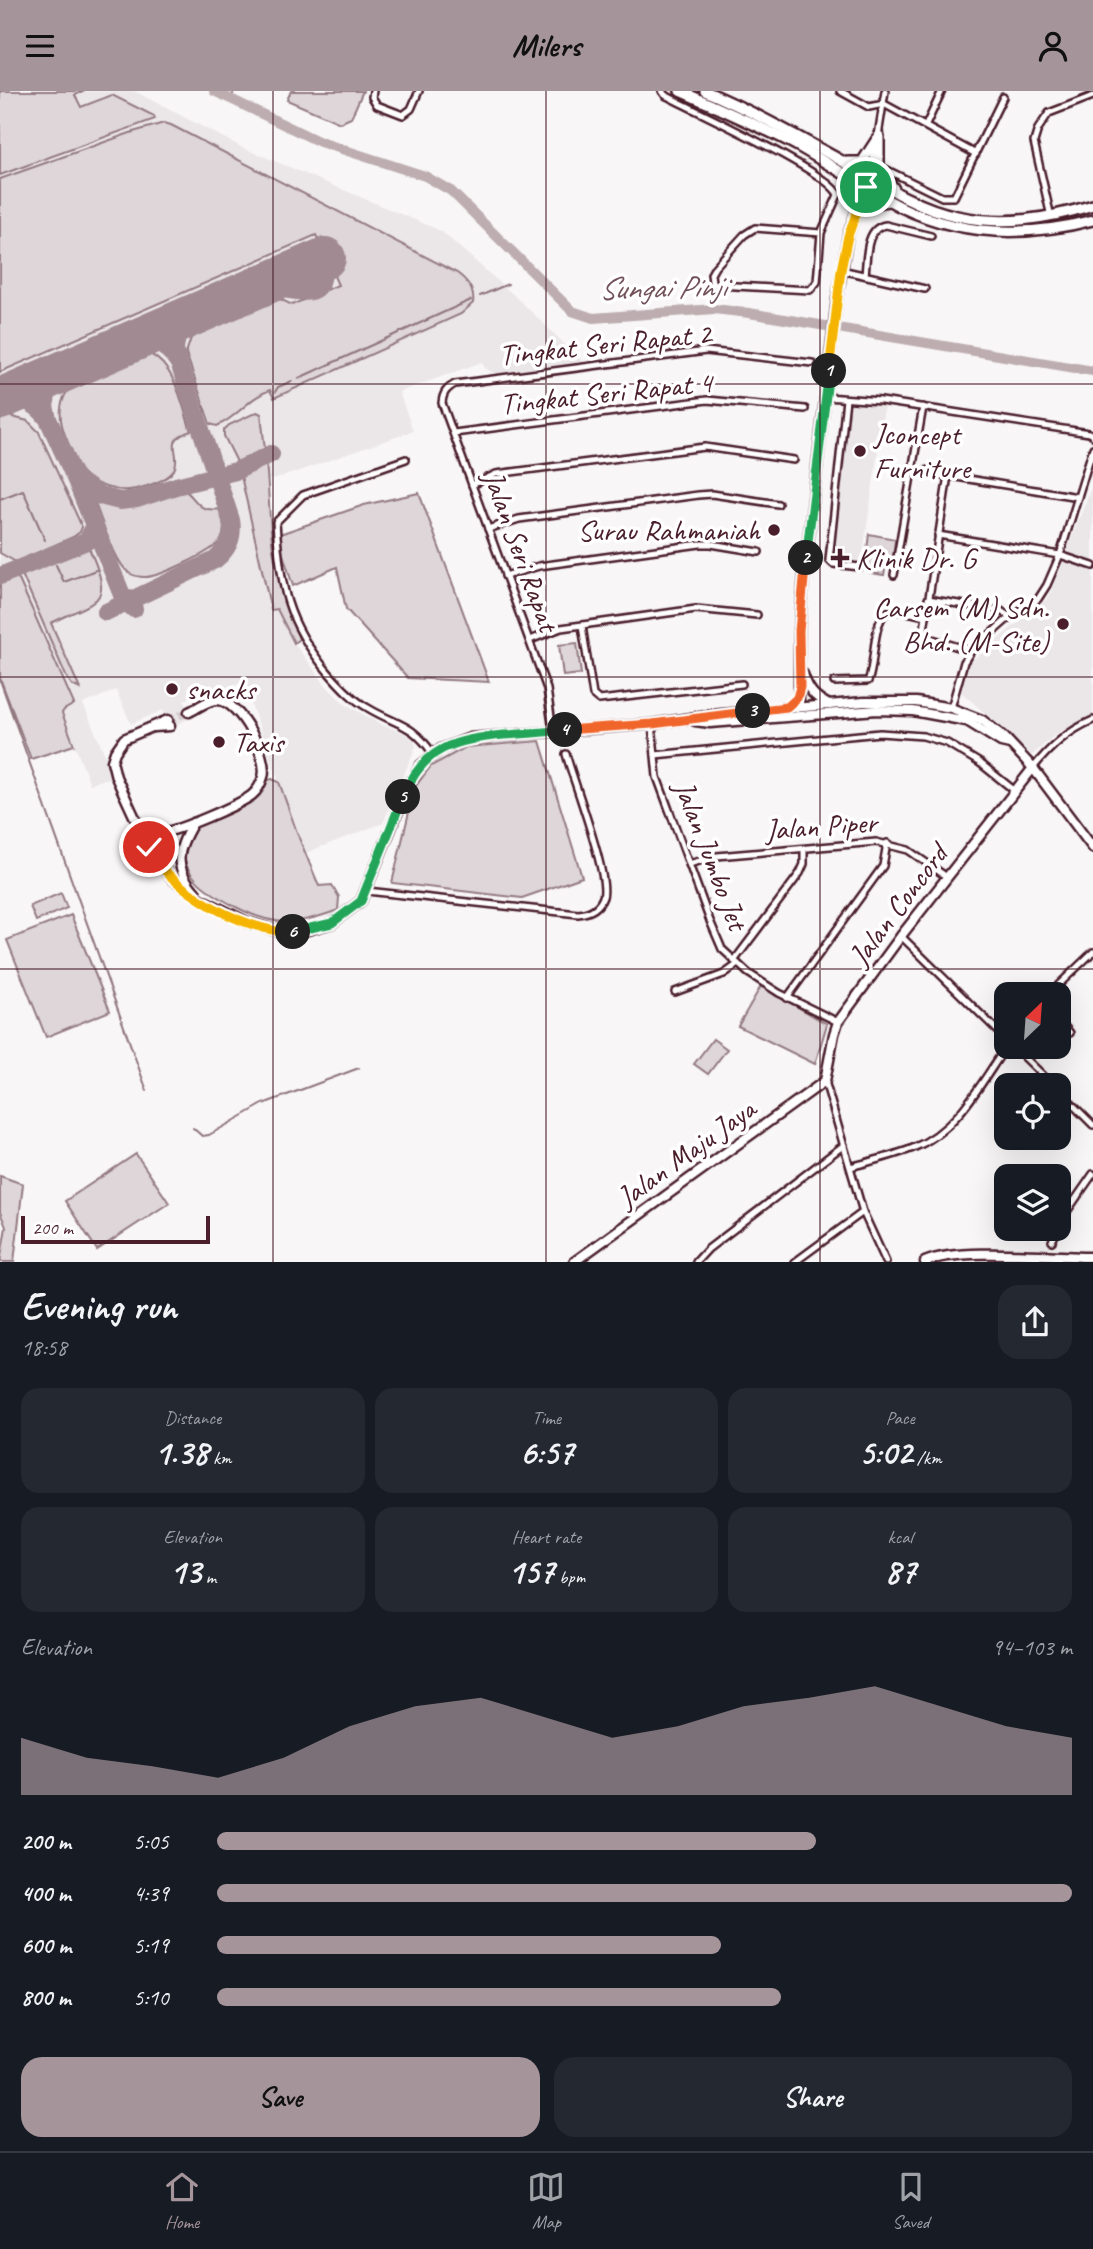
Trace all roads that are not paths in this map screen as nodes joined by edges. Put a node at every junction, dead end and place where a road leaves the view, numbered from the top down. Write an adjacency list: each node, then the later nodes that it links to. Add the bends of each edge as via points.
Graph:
1 (373, 91): 2 (street, via 377,105 403,115)
2 (419, 91)
3 (662, 91): 25 (street, via 832,186 838,195)
4 (680, 91): 17 (main road, via 747,120)
5 (705, 91): 15 (main road, via 752,111)
6 (840, 91): 11 (street, via 869,107)
7 (885, 91): 11 (street)
8 (942, 91): 12 (street)
9 (1093, 94): 23 (street, via 1049,113 1038,129 1034,142)
10 (1003, 97): 14 (street)
11 (884, 104): 12 (street); 13 (street)
12 (926, 125): 14 (street)
13 (878, 136): 15 (main road, via 862,162); 16 (main road); 18 (street)
14 (976, 154): 16 (street, via 957,193 948,199)
15 (840, 160): 18 (main road)
16 (879, 166): 19 (main road)
17 (845, 174): 18 (main road); 21 (main road)
18 (869, 184): 19 (main road); 20 (main road); 21 (street)
19 (897, 192): 23 (main road, via 956,216 1000,222)
20 (890, 201): 21 (main road); 24 (main road, via 925,217 975,230 1031,232)
21 (861, 205): 27 (street)
22 (1093, 205): 23 (main road)
23 (1051, 217)
24 (1093, 220)
25 (821, 233): 25 (street, via 817,282 810,290 712,282 715,267 755,227)
26 (931, 236): 28 (street, via 879,225 871,236)
27 (844, 271): 28 (street); 32 (street)
28 (865, 275): 29 (street)
29 (925, 289)
30 (812, 363): 31 (street, Tingkat Seri Rapat 2, via 706,351 455,384)
31 (447, 389): 36 (street, Jalan Seri Rapat, via 442,403)
32 (828, 397): 33 (street); 62 (street, via 803,632); 65 (street, via 800,617)
33 (846, 399): 34 (street); 52 (street, via 829,560)
34 (923, 407): 37 (street); 53 (street)
35 (805, 409): 36 (street, Tingkat Seri Rapat 4, via 707,400)
36 (453, 433): 44 (street, Jalan Seri Rapat)
37 (1093, 436)
38 (1093, 448): 39 (street)
39 (1092, 458): 45 (street)
40 (406, 459): 81 (street, via 303,495 276,522 279,570 303,639 318,660 351,697 416,732)
41 (794, 460): 44 (street, via 705,447 496,474)
42 (928, 470): 43 (street)
43 (948, 475): 45 (street); 48 (street)
44 (472, 485): 47 (street, Jalan Seri Rapat)
45 (1078, 497): 50 (street)
46 (778, 504): 47 (street, via 698,495 519,519)
47 (488, 529): 54 (street, Jalan Seri Rapat)
48 (938, 535): 50 (street); 55 (street)
49 (759, 552): 54 (street, via 700,544 539,566)
50 (1060, 555): 51 (street); 58 (street, via 1038,599)
51 (1093, 566)
52 (860, 567)
53 (894, 575)
54 (505, 576): 60 (street, Jalan Seri Rapat)
55 (928, 599): 57 (street); 58 (street, via 1001,611)
56 (757, 614): 59 (street, via 702,609)
57 (925, 615): 61 (street, via 926,638); 63 (street, via 888,611 878,624 868,681)
58 (1010, 617): 61 (street)
59 (582, 626): 60 (street, via 561,628); 64 (street, via 593,695 599,700)
60 (530, 640): 79 (street, Jalan Seri Rapat, via 547,689)
61 (971, 650): 68 (street)
62 (803, 674): 66 (street, via 814,697); 67 (street)
63 (834, 682)
64 (742, 684)
65 (800, 687): 67 (street); 69 (street, via 795,702)
66 (829, 705): 67 (street); 68 (street, via 916,702)
67 (802, 708): 69 (street); 71 (street); 75 (street, via 790,714)
68 (951, 708): 72 (street); 76 (street); 80 (street, via 982,720)
69 (777, 709): 73 (street)
70 (191, 712): 87 (street, via 217,700 236,709 262,759 264,773 251,796)
71 (853, 712): 72 (street); 75 (street)
72 (934, 714): 76 (street)
73 (689, 720): 75 (street); 78 (street)
74 (1093, 720): 84 (street, via 1051,746)
75 (736, 721)
76 (967, 721): 80 (street)
77 (169, 723): 86 (street, via 124,739 112,761)
78 (652, 724): 79 (street); 83 (street, Jalan Jumbo Jet)
79 (553, 731): 81 (street, via 470,738)
80 (1010, 744): 84 (street)
81 (433, 754): 93 (street, via 408,787)
82 (566, 754): 93 (street, via 603,876 603,898 596,908 578,914)
83 (655, 755): 85 (street, via 880,733 923,736 947,743); 91 (street, Jalan Jumbo Jet, via 657,777)
84 (1033, 768): 85 (street, Jalan Concord); 89 (street)
85 (1015, 791): 92 (street, Jalan Concord)
86 (139, 823): 87 (street, via 163,832); 94 (street, via 153,857)
87 (193, 823): 94 (street, via 179,859 187,882)
88 (887, 843): 90 (street, Jalan Piper); 92 (street, Jalan Piper, via 918,856); 100 (street, via 883,866)
89 (1093, 848)
90 (804, 849): 91 (street, Jalan Piper, via 716,856); 97 (street, via 800,873)
91 (689, 864): 97 (street, Jalan Jumbo Jet, via 718,941)
92 (947, 877): 95 (street, Jalan Concord)
93 (367, 891): 94 (street, via 332,923 291,932 265,929)
94 (201, 899)
95 (901, 936): 101 (street, Jalan Concord); 102 (street)
96 (1093, 952): 98 (street)
97 (736, 963): 99 (street, via 724,974); 100 (street, Jalan Jumbo Jet)
98 (1062, 982)
99 (675, 992)
100 (787, 998): 101 (street, Jalan Jumbo Jet)
101 (838, 1022): 106 (street, Jalan Concord)
102 (994, 1027)
103 (998, 1059): 110 (street, via 958,1117 938,1133 914,1147)
104 (1026, 1059): 105 (street)
105 (1041, 1073)
106 (825, 1081): 109 (street); 115 (street, Jalan Maju Jaya)
107 (1071, 1103): 108 (street)
108 (1093, 1125)
109 (844, 1145): 110 (street); 116 (street)
110 (851, 1167): 113 (street)
111 (1093, 1174): 112 (street)
112 (1071, 1206)
113 (863, 1212): 117 (street); 118 (street)
114 (1093, 1257): 119 (street, via 947,1256)
115 (574, 1262)
116 (696, 1262)
117 (795, 1262)
118 (886, 1262)
119 (925, 1262)

